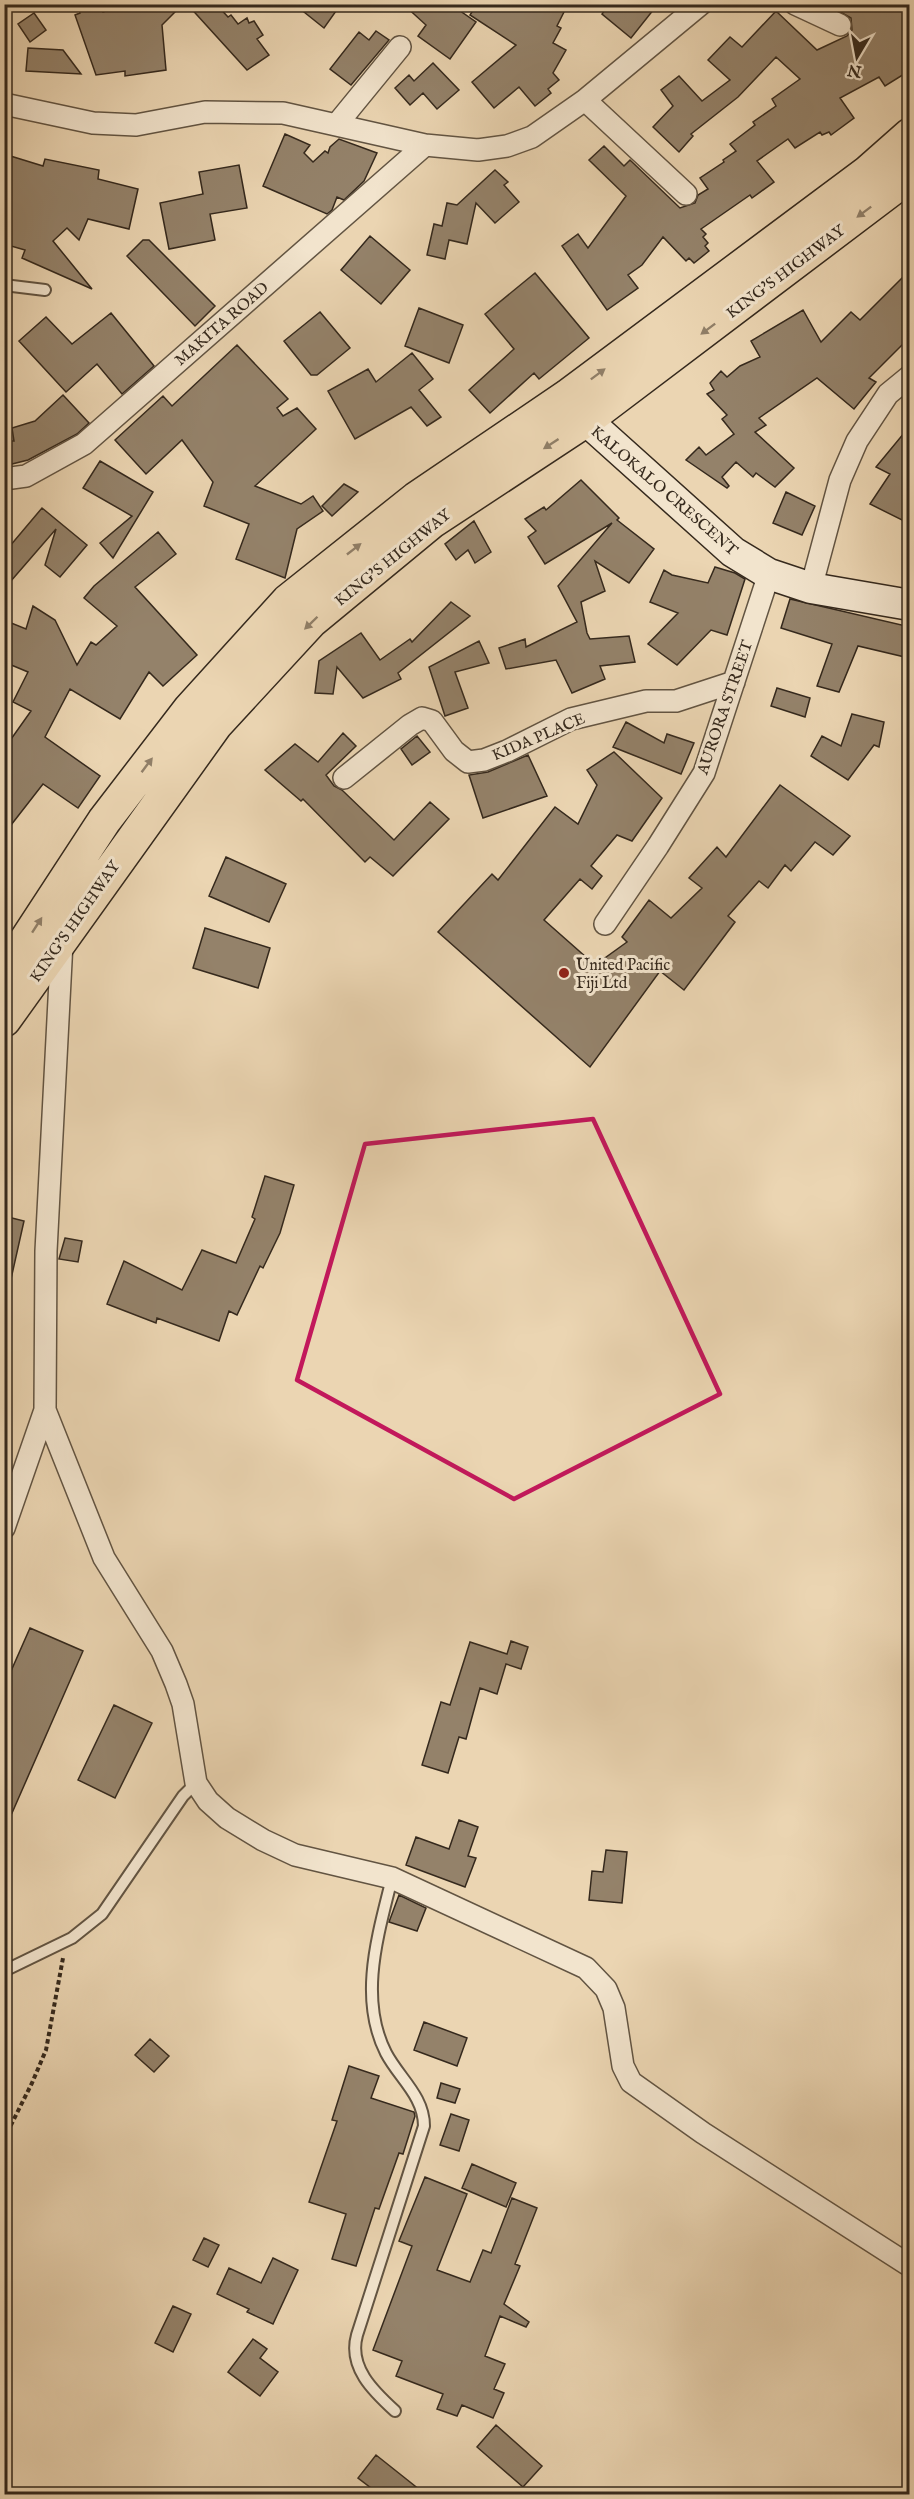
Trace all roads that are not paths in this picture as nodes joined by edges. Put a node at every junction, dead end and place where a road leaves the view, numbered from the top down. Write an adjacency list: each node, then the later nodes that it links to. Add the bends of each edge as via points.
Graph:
1 (701, 4): 5 (street)
2 (795, 4): 3 (street)
3 (840, 25)
4 (400, 46): 7 (street)
5 (585, 100): 9 (street, via 532,137 507,146 478,150); 11 (street)
6 (4, 104): 7 (street, via 93,123 136,124 204,112 283,113)
7 (337, 124): 9 (street)
8 (909, 135): 15 (highway, KING'S HIGHWAY, one-way to 8)
9 (425, 145): 16 (street, MAKITA ROAD, via 84,444 27,476)
10 (909, 175): 15 (highway, KING'S HIGHWAY, one-way to 15)
11 (686, 194)
12 (4, 285): 13 (lane)
13 (45, 290)
14 (909, 376): 18 (street, via 888,394 857,441 840,480)
15 (578, 408): 17 (street, KALOKALO CRESCENT, via 733,552); 23 (highway, KING'S HIGHWAY, one-way to 23, via 311,621 216,724); 24 (highway, KING'S HIGHWAY, one-way to 15, via 104,821 190,709 288,601 416,499)
16 (4, 479)
17 (769, 574): 18 (street, KALOKALO CRESCENT); 20 (street, AURORA STREET)
18 (811, 588): 19 (street, KALOKALO CRESCENT)
19 (909, 605)
20 (734, 682): 21 (street, KIDA PLACE, via 676,701 646,701 571,719 507,751 468,762 454,751 432,721 422,718); 22 (street, AURORA STREET, via 704,773)
21 (344, 778)
22 (605, 924)
23 (62, 939): 25 (highway, KING'S HIGHWAY); 26 (street, via 46,1251)
24 (4, 974)
25 (4, 1020)
26 (45, 1410): 27 (street); 28 (street, via 104,1558 162,1651 176,1683)
27 (4, 1528)
28 (196, 1783): 29 (street, via 208,1801 263,1840 295,1855); 30 (lane, via 102,1914 66,1941)
29 (392, 1878): 31 (street, via 586,1968 606,1989 614,2008 623,2066 631,2082 703,2133); 32 (lane, via 372,1977 374,2013 387,2055 420,2102 424,2126 354,2350 364,2377)
30 (4, 1971)
31 (909, 2265)
32 (395, 2411)

